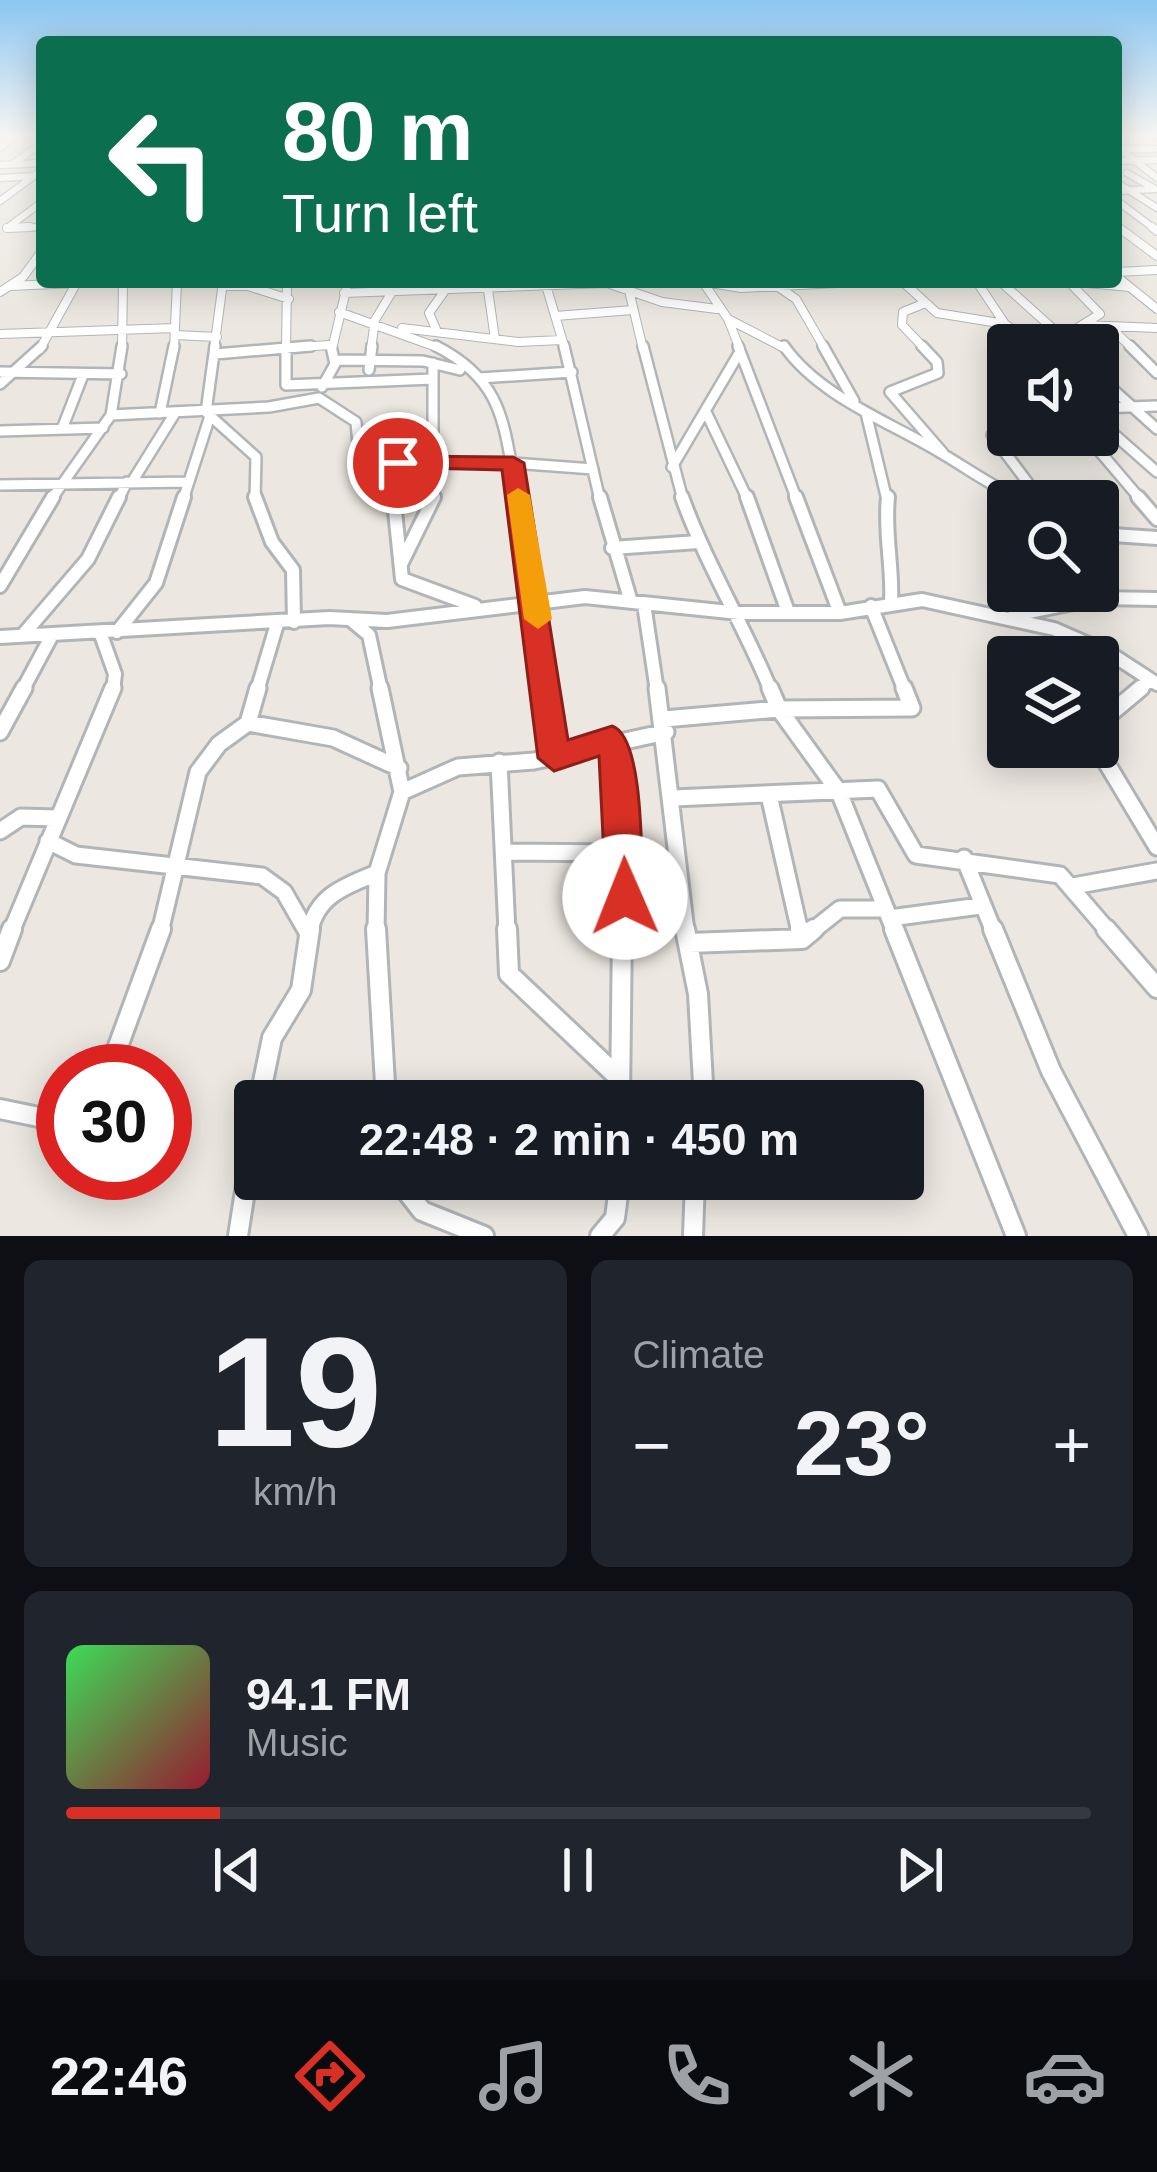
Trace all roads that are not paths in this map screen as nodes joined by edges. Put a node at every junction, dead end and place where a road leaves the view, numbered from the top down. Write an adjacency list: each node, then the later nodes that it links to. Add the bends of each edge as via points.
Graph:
1 (1122, 200): 5 (street)
2 (36, 207): 6 (street)
3 (36, 227): 6 (street)
4 (1122, 230): 7 (street)
5 (1157, 231)
6 (2, 233)
7 (1157, 256)
8 (36, 259): 9 (street)
9 (31, 266): 10 (street); 15 (street)
10 (36, 266)
11 (1157, 270): 12 (street)
12 (1122, 273)
13 (1122, 280): 17 (street)
14 (36, 284): 15 (street)
15 (10, 286): 40 (street)
16 (1122, 286): 17 (street)
17 (1129, 287): 43 (street)
18 (72, 288): 64 (street)
19 (123, 288): 62 (street)
20 (177, 288): 61 (street)
21 (221, 288): 66 (street)
22 (254, 288): 44 (street)
23 (287, 288): 44 (street)
24 (346, 288): 41 (street)
25 (382, 288): 41 (street)
26 (396, 288): 51 (street)
27 (445, 288): 60 (street, via 429,313)
28 (467, 288): 39 (street)
29 (507, 288): 39 (street)
30 (546, 288): 50 (street)
31 (628, 288): 48 (street)
32 (635, 288): 46 (street, via 662,302)
33 (707, 288): 46 (street)
34 (781, 288): 92 (street, via 796,299)
35 (908, 288): 45 (street)
36 (976, 288): 53 (street)
37 (1007, 288): 54 (street)
38 (1078, 288): 55 (street, via 1100,314)
39 (488, 290): 67 (street)
40 (0, 292)
41 (344, 293): 49 (street)
42 (1157, 294): 43 (street)
43 (1140, 295): 47 (street)
44 (289, 299): 71 (street)
45 (923, 304): 53 (street, via 945,316); 103 (street, via 903,312 902,325 938,373 890,392)
46 (717, 309): 52 (street)
47 (1157, 309)
48 (633, 310): 50 (street); 108 (street)
49 (339, 312): 51 (street); 70 (street)
50 (555, 316): 68 (street)
51 (375, 320): 56 (street); 75 (street)
52 (728, 320): 73 (street); 92 (street, via 784,346)
53 (1005, 323)
54 (1041, 324)
55 (1085, 324)
56 (398, 327): 60 (street); 83 (street)
57 (1119, 327): 58 (street)
58 (1139, 328): 59 (street); 69 (street)
59 (1157, 328)
60 (436, 329): 67 (street)
61 (175, 332): 62 (street); 66 (street); 95 (street)
62 (122, 333): 64 (street); 81 (street)
63 (0, 334): 64 (street)
64 (45, 334): 78 (street)
65 (1119, 336): 80 (street)
66 (217, 337): 72 (street)
67 (495, 339): 68 (street)
68 (562, 340): 79 (street)
69 (1157, 343)
70 (329, 346): 71 (street); 74 (street)
71 (285, 348): 72 (street); 87 (street, via 284,383)
72 (215, 353): 96 (street)
73 (738, 355): 94 (street, via 715,383); 133 (street)
74 (336, 360): 75 (street); 87 (street)
75 (370, 363): 76 (street); 85 (street)
76 (433, 363): 83 (street); 84 (street)
77 (0, 371): 78 (street)
78 (20, 371): 82 (street); 86 (street)
79 (572, 372): 83 (street); 109 (street)
80 (1157, 373)
81 (121, 374): 82 (street); 97 (street)
82 (83, 375): 99 (street)
83 (476, 375): 106 (street, via 495,394)
84 (433, 379): 85 (street); 105 (street)
85 (366, 383): 87 (street)
86 (0, 384)
87 (321, 392): 96 (street); 107 (street, via 356,422)
88 (1119, 394): 91 (street)
89 (1157, 406): 91 (street)
90 (1119, 407): 91 (street)
91 (1134, 407): 100 (street)
92 (862, 410): 103 (street); 126 (street, via 888,494)
93 (175, 412): 95 (street); 96 (street); 111 (street)
94 (706, 412): 108 (street); 130 (street, via 736,458 737,482)
95 (160, 413): 97 (street)
96 (208, 414): 112 (street); 136 (street, via 256,457 254,499 293,570)
97 (111, 415): 98 (street)
98 (103, 428): 99 (street); 113 (street)
99 (62, 429): 101 (street)
100 (1157, 429)
101 (0, 430)
102 (1119, 439): 110 (street)
103 (945, 455): 115 (street)
104 (1104, 456): 116 (street)
105 (436, 461): 106 (street); 107 (street); 121 (street, via 436,494)
106 (513, 463): 109 (street); 125 (street)
107 (360, 464): 121 (street, via 395,511)
108 (672, 467): 119 (street)
109 (593, 470): 120 (street)
110 (1157, 472)
111 (130, 482): 112 (street); 113 (street); 141 (street, via 79,572)
112 (187, 482): 139 (street, via 157,583)
113 (65, 484): 114 (street); 122 (street)
114 (0, 485)
115 (987, 485)
116 (1157, 519)
117 (1119, 535): 118 (street)
118 (1157, 538)
119 (698, 542): 120 (street); 132 (street)
120 (612, 548): 127 (street)
121 (398, 570): 129 (street, via 409,584)
122 (0, 586)
123 (1119, 598): 124 (street)
124 (1157, 599)
125 (536, 600): 127 (street); 129 (street); 150 (street)
126 (891, 602): 128 (street); 134 (street)
127 (637, 603): 132 (street); 147 (street)
128 (871, 606): 133 (street); 145 (street, via 912,708)
129 (479, 608): 135 (street)
130 (788, 612): 132 (street); 133 (street)
131 (1025, 612): 134 (street)
132 (739, 613): 145 (street)
133 (840, 613)
134 (1012, 616): 143 (street, via 1077,637)
135 (350, 619): 136 (street); 152 (street, via 369,635)
136 (294, 622): 137 (street)
137 (277, 624): 139 (street); 146 (street)
138 (100, 632): 139 (street); 140 (street); 158 (street, via 116,687)
139 (117, 632)
140 (52, 635): 141 (street); 148 (street)
141 (22, 636): 142 (street)
142 (0, 637)
143 (1154, 682): 144 (street)
144 (1119, 708)
145 (779, 710): 147 (street); 155 (street)
146 (248, 722): 152 (street, via 333,738); 165 (street, via 198,772)
147 (665, 725): 149 (street); 157 (street)
148 (0, 732)
149 (612, 739): 150 (street); 163 (street)
150 (554, 758): 151 (street)
151 (499, 762): 154 (street, via 434,769); 162 (street)
152 (399, 768): 154 (street)
153 (1110, 768): 161 (street)
154 (402, 792): 167 (street)
155 (839, 792): 156 (street); 164 (street, via 878,789 916,855); 172 (street)
156 (769, 795): 157 (street); 174 (street)
157 (674, 798): 170 (street)
158 (56, 818): 159 (street, via 21,817); 160 (street)
159 (0, 830)
160 (48, 841): 165 (street, via 76,855); 176 (street)
161 (1157, 847)
162 (504, 853): 163 (street); 179 (street, via 509,974)
163 (624, 853): 169 (street)
164 (964, 858): 168 (street, via 1045,870); 171 (street)
165 (176, 862): 173 (street, via 275,882); 178 (street, via 156,951)
166 (1157, 871): 168 (street)
167 (377, 872): 173 (street, via 335,890); 181 (street)
168 (1073, 886): 177 (street)
169 (625, 897): 170 (street); 179 (street)
170 (679, 901): 175 (street)
171 (980, 906): 172 (street); 195 (street, via 1051,1071)
172 (888, 914): 174 (street, via 840,909); 194 (street)
173 (308, 932): 180 (street, via 302,990 272,1038)
174 (802, 939): 175 (street)
175 (689, 943): 183 (street)
176 (0, 961)
177 (1157, 988)
178 (120, 1044)
179 (618, 1077): 182 (street)
180 (263, 1080)
181 (385, 1080)
182 (618, 1080)
183 (705, 1080)
184 (0, 1109): 185 (street)
185 (36, 1116)
186 (244, 1200): 190 (street)
187 (406, 1200): 191 (street, via 425,1218)
188 (617, 1200): 192 (street)
189 (694, 1200): 193 (street)
190 (238, 1236)
191 (484, 1236)
192 (600, 1236)
193 (693, 1236)
194 (1016, 1236)
195 (1138, 1236)

